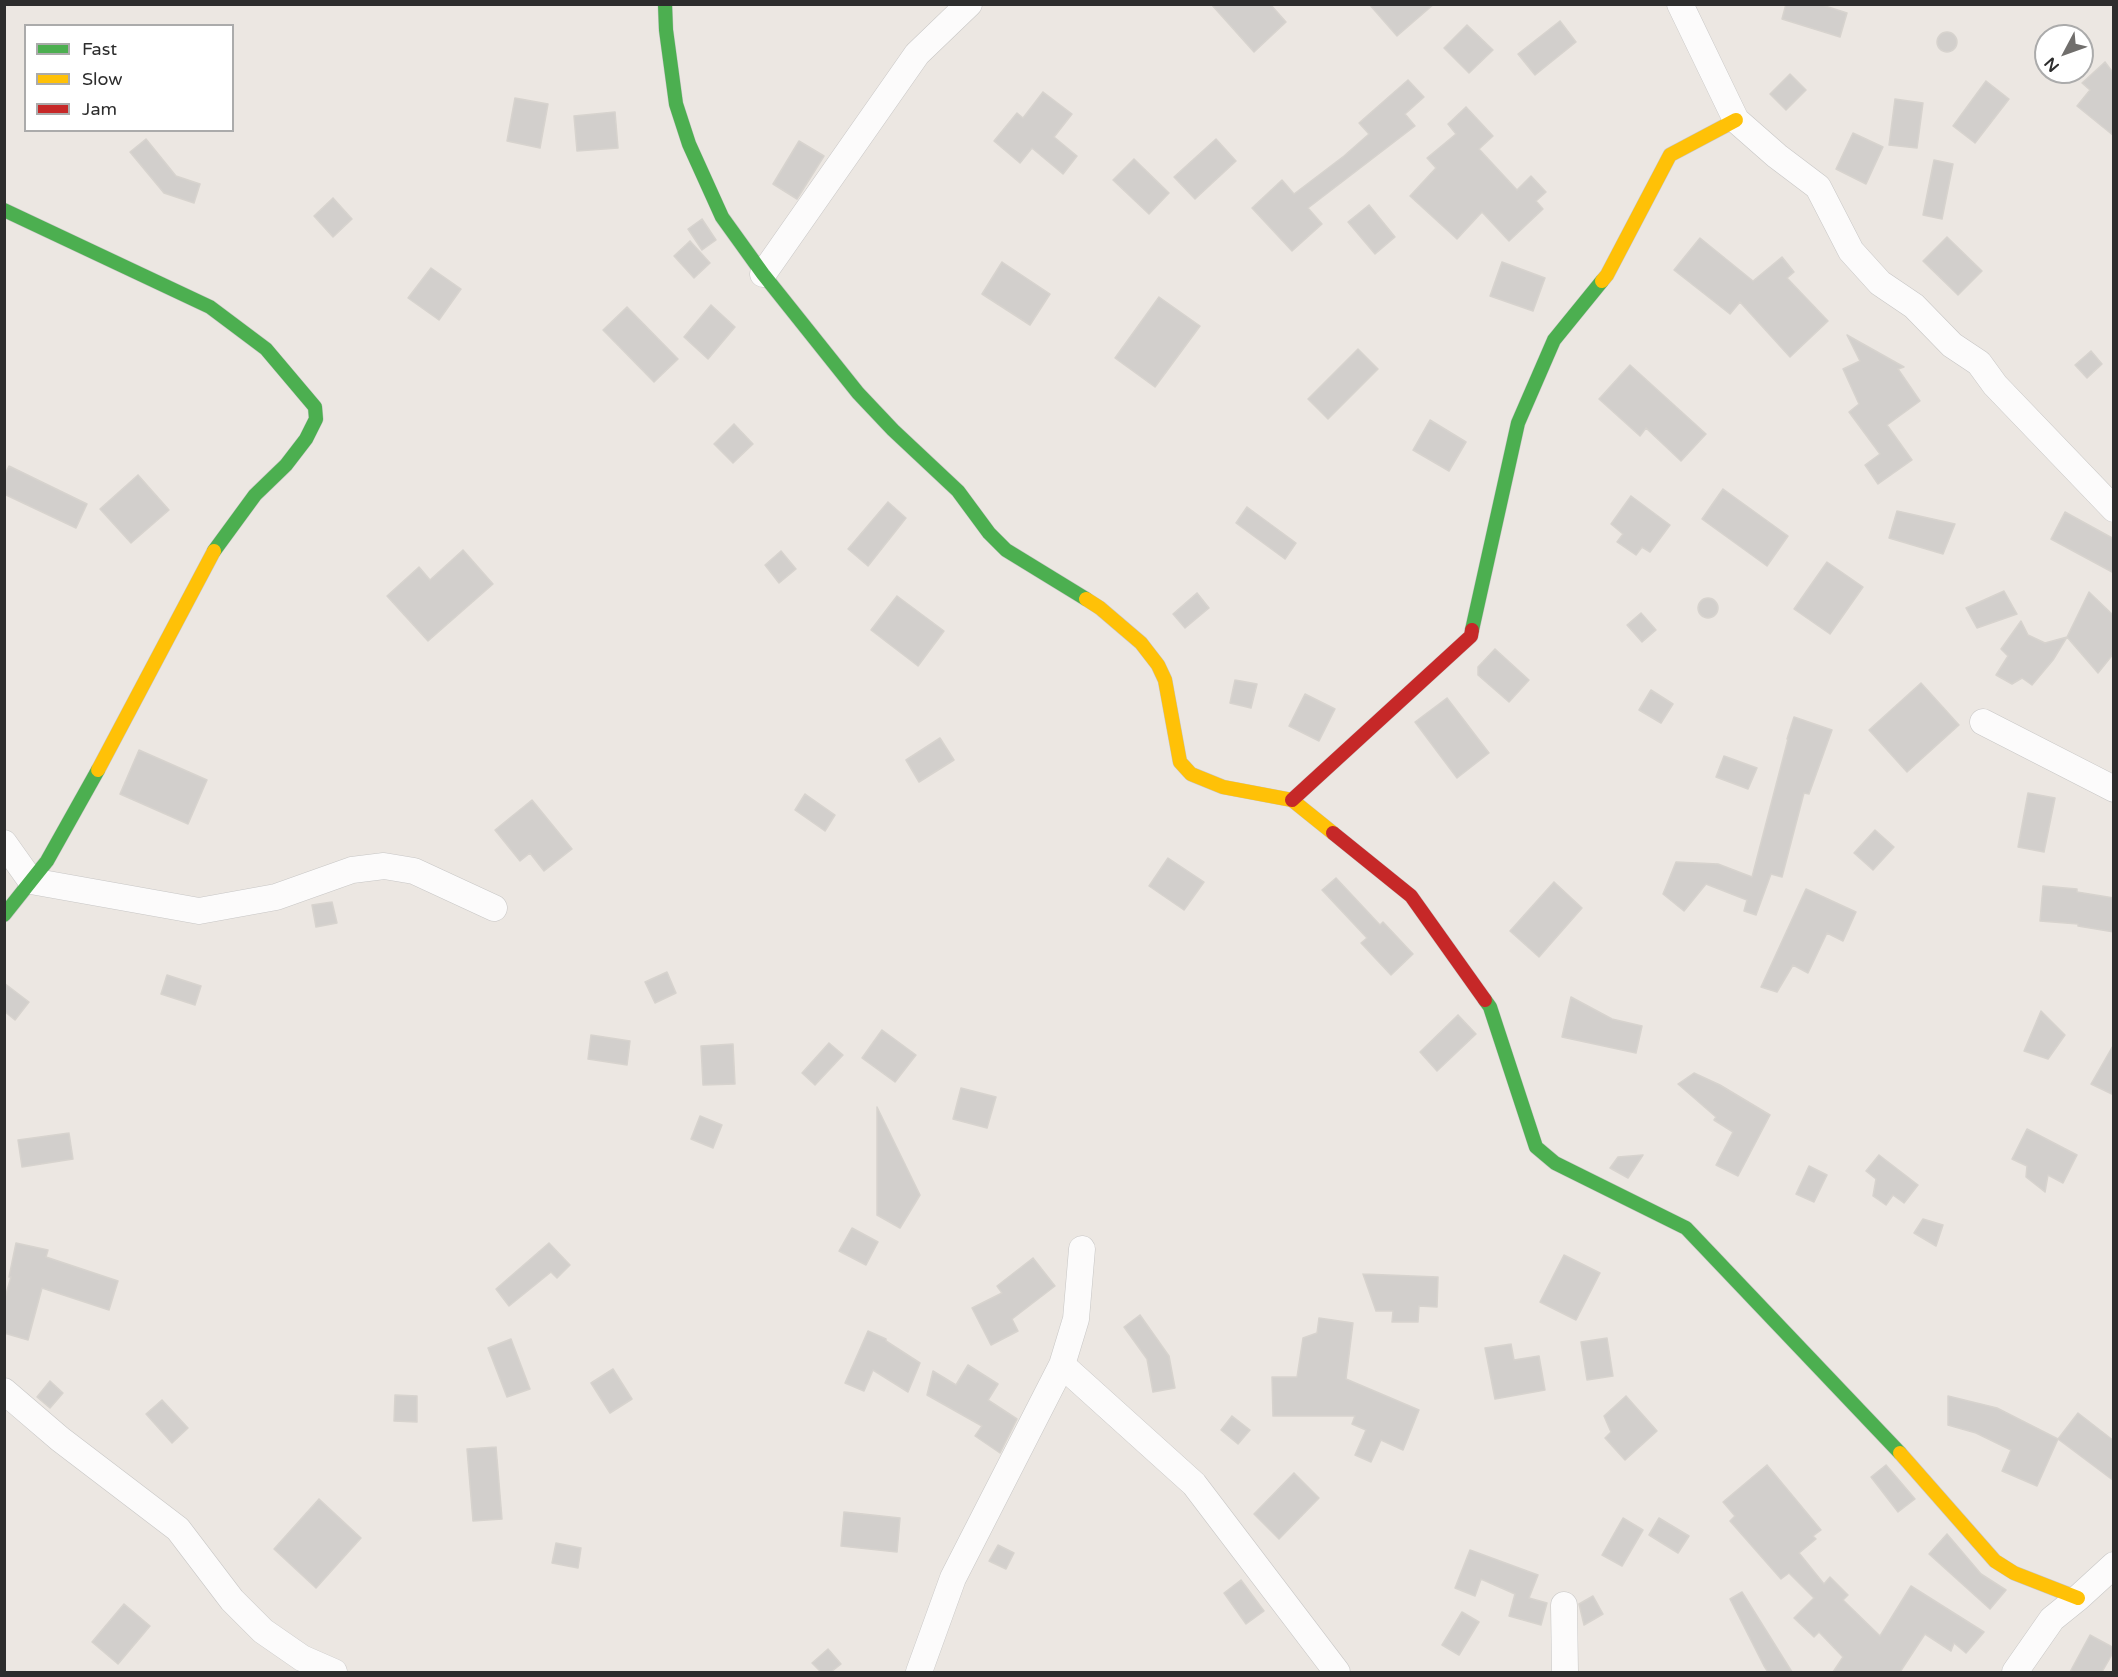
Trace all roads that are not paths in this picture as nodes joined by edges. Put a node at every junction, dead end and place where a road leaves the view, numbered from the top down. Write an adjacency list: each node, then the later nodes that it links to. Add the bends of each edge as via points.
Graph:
1 (664, 4): 6 (street, via 676,104 689,144 722,217)
2 (969, 4): 6 (street, via 917,54)
3 (1680, 4): 4 (street)
4 (1736, 120): 7 (street, via 1818,187 1851,251 1880,283 1914,306 1952,345 1979,363 1995,385); 10 (street, via 1670,155 1607,275 1554,340 1518,423 1471,636)
5 (4, 210): 12 (street, via 210,307 266,349 315,407 316,419 286,465 255,495 212,552 123,726)
6 (763, 274): 10 (street, via 858,393 958,491 1006,550 1100,608 1141,643 1165,680 1180,762 1191,774 1223,787)
7 (2114, 509)
8 (1983, 722): 9 (street)
9 (2114, 789)
10 (1292, 800): 19 (street, via 1411,896 1490,1007 1536,1147 1555,1163 1686,1228 1874,1424 1995,1561 2014,1573)
11 (4, 843): 12 (street)
12 (31, 881): 13 (street, via 199,911 276,897 352,870 384,866 414,871); 14 (street)
13 (494, 908)
14 (4, 915)
15 (1082, 1249): 16 (street, via 1076,1319)
16 (1062, 1365): 22 (street, via 953,1578); 23 (street, via 1194,1484)
17 (4, 1391): 21 (street, via 178,1529 232,1599 263,1631 302,1658)
18 (2114, 1565): 19 (street)
19 (2078, 1598): 25 (street, via 2052,1619)
20 (1564, 1605): 24 (street)
21 (334, 1672)
22 (919, 1672)
23 (1337, 1672)
24 (1565, 1672)
25 (2015, 1672)

